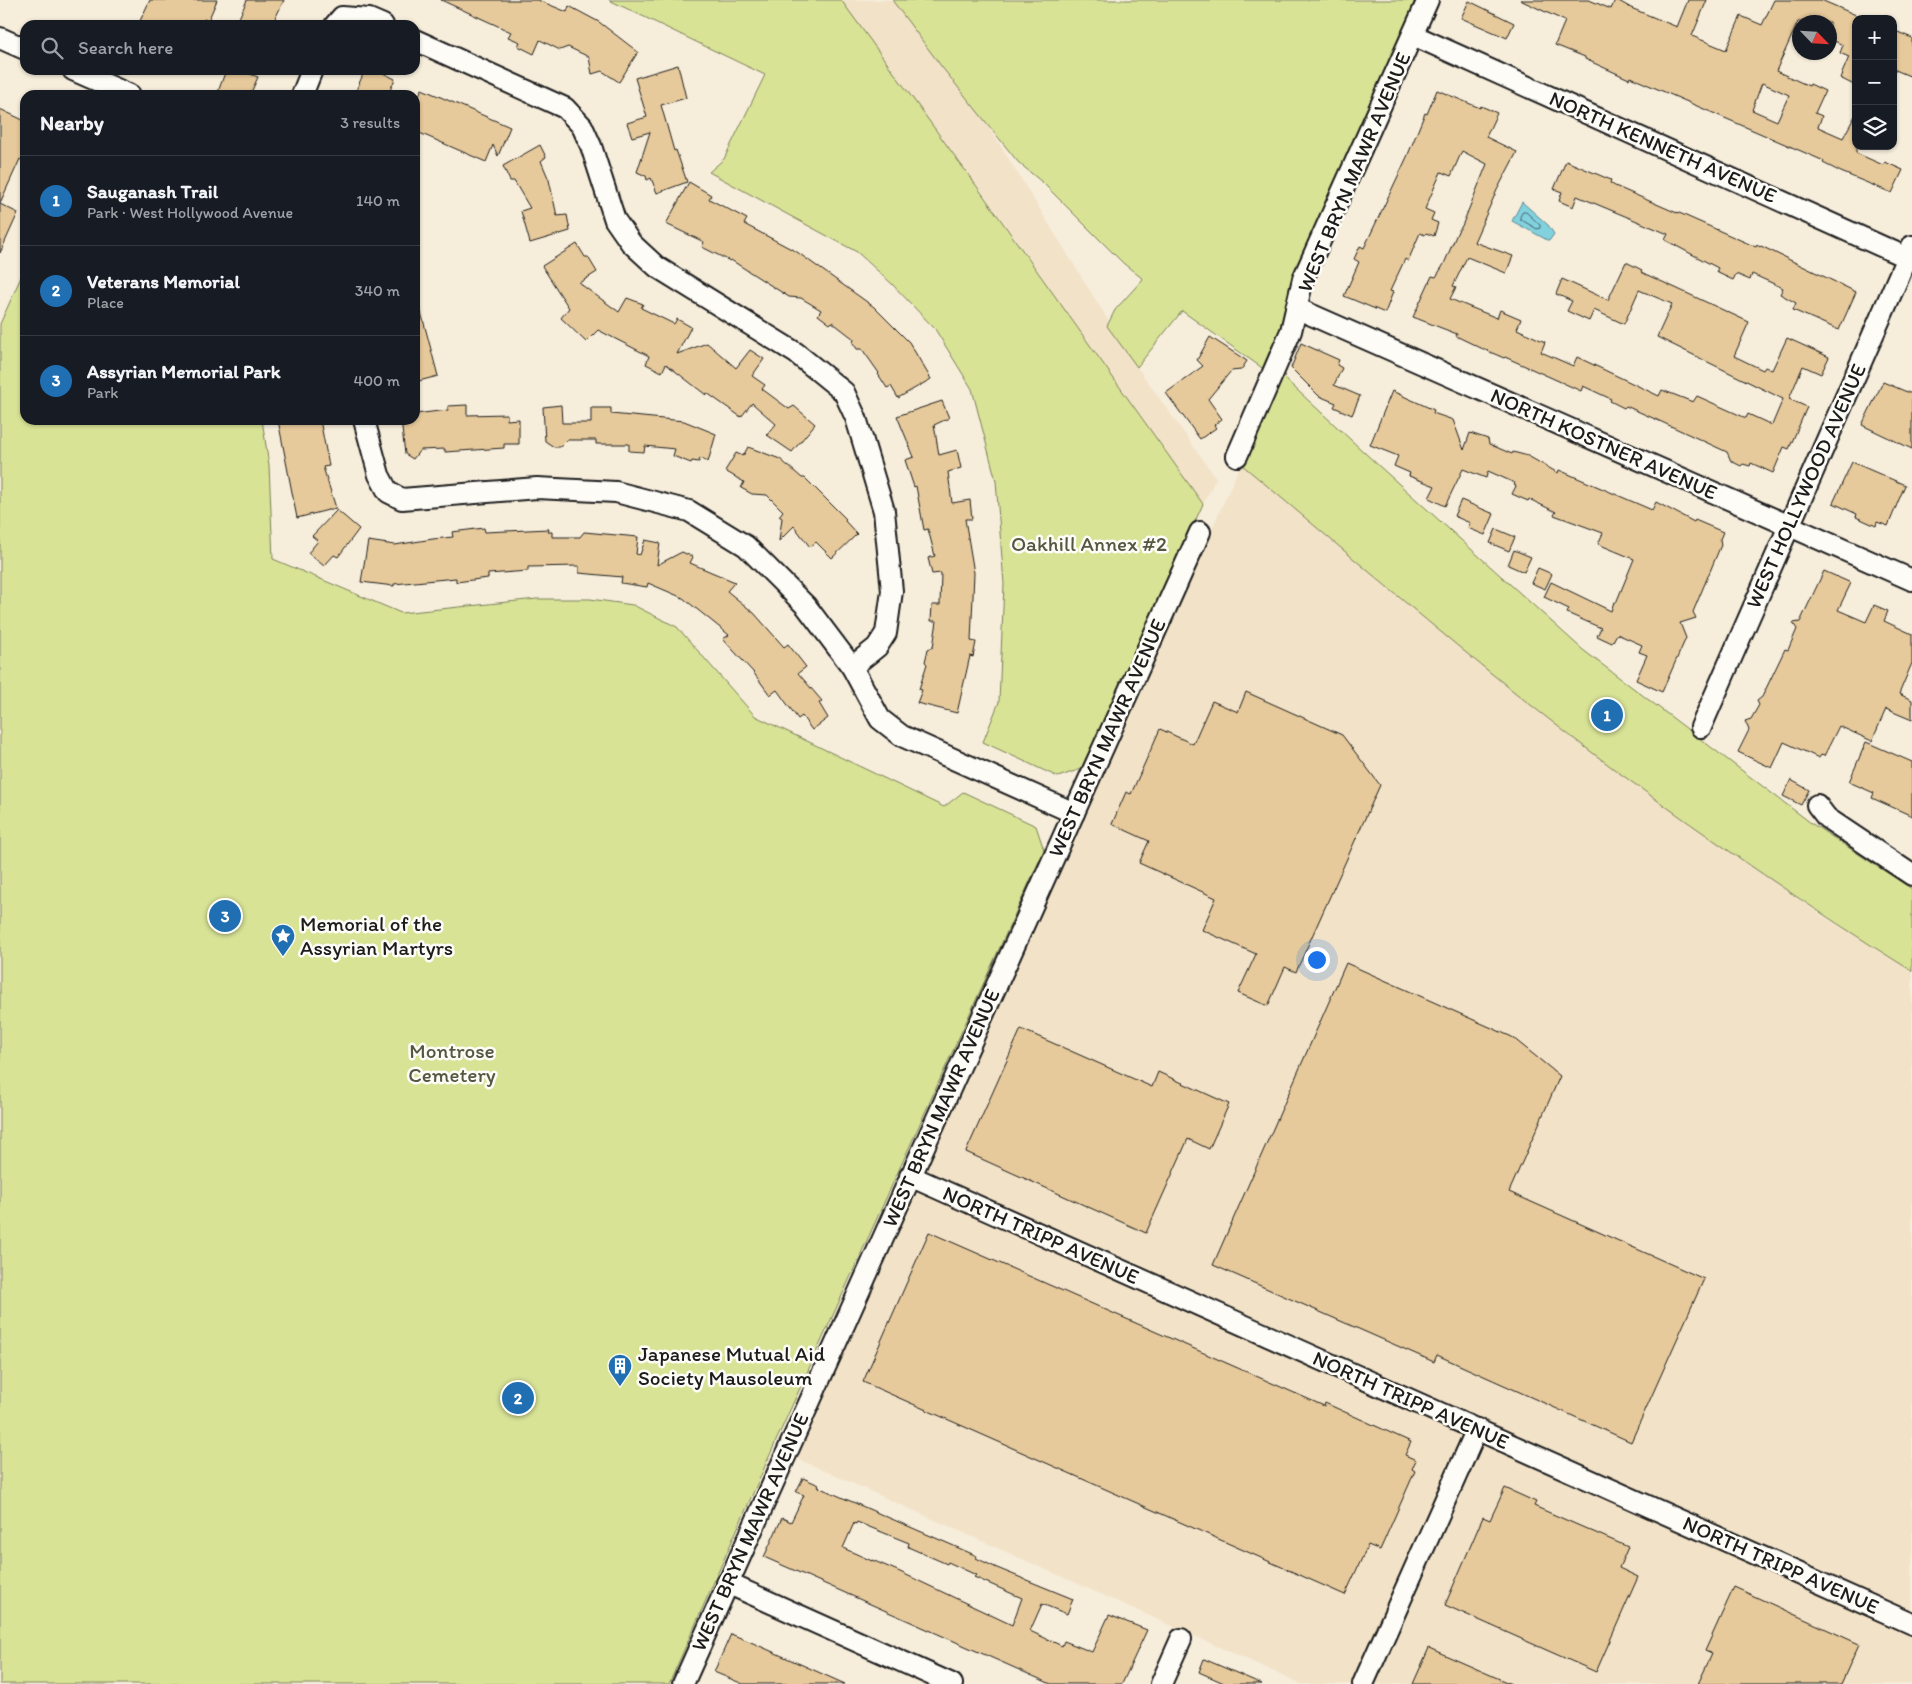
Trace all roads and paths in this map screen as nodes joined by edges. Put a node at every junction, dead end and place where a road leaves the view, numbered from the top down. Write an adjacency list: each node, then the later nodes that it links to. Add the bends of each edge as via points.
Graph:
1 (1428, 0): 4 (street, WEST BRYN MAWR AVENUE)
2 (349, 20): 3 (street)
3 (373, 20)
4 (1414, 35): 12 (street, NORTH KENNETH AVENUE); 13 (street, WEST BRYN MAWR AVENUE, via 1303,279)
5 (0, 38): 7 (street)
6 (420, 42): 19 (street, via 565,108 582,126 615,220 631,243 657,267 796,353 844,392 856,418 884,511 892,592 886,632 877,647)
7 (20, 47)
8 (84, 75): 10 (street)
9 (310, 75): 11 (street)
10 (119, 90)
11 (304, 90)
12 (1910, 254): 16 (street, WEST HOLLYWOOD AVENUE)
13 (1296, 308): 15 (street, WEST BRYN MAWR AVENUE, via 1291,331); 16 (street, NORTH KOSTNER AVENUE)
14 (365, 425): 19 (street, via 379,475 388,492 402,499 537,488 616,492 689,511 746,546 806,606)
15 (1237, 456)
16 (1789, 526): 18 (street, NORTH KOSTNER AVENUE); 20 (street, WEST HOLLYWOOD AVENUE)
17 (1200, 532): 22 (street, WEST BRYN MAWR AVENUE)
18 (1912, 580)
19 (852, 667): 22 (street, via 880,719 902,736)
20 (1701, 727)
21 (1817, 805): 23 (street, via 1827,818)
22 (1074, 813): 24 (street, WEST BRYN MAWR AVENUE)
23 (1912, 876)
24 (910, 1176): 25 (street, NORTH TRIPP AVENUE); 26 (street, WEST BRYN MAWR AVENUE)
25 (1477, 1429): 27 (street, NORTH TRIPP AVENUE); 32 (street)
26 (727, 1583): 29 (street, WEST BRYN MAWR AVENUE); 30 (street)
27 (1912, 1624)
28 (1181, 1639): 31 (street)
29 (683, 1684)
30 (952, 1684)
31 (1161, 1684)
32 (1362, 1684)

